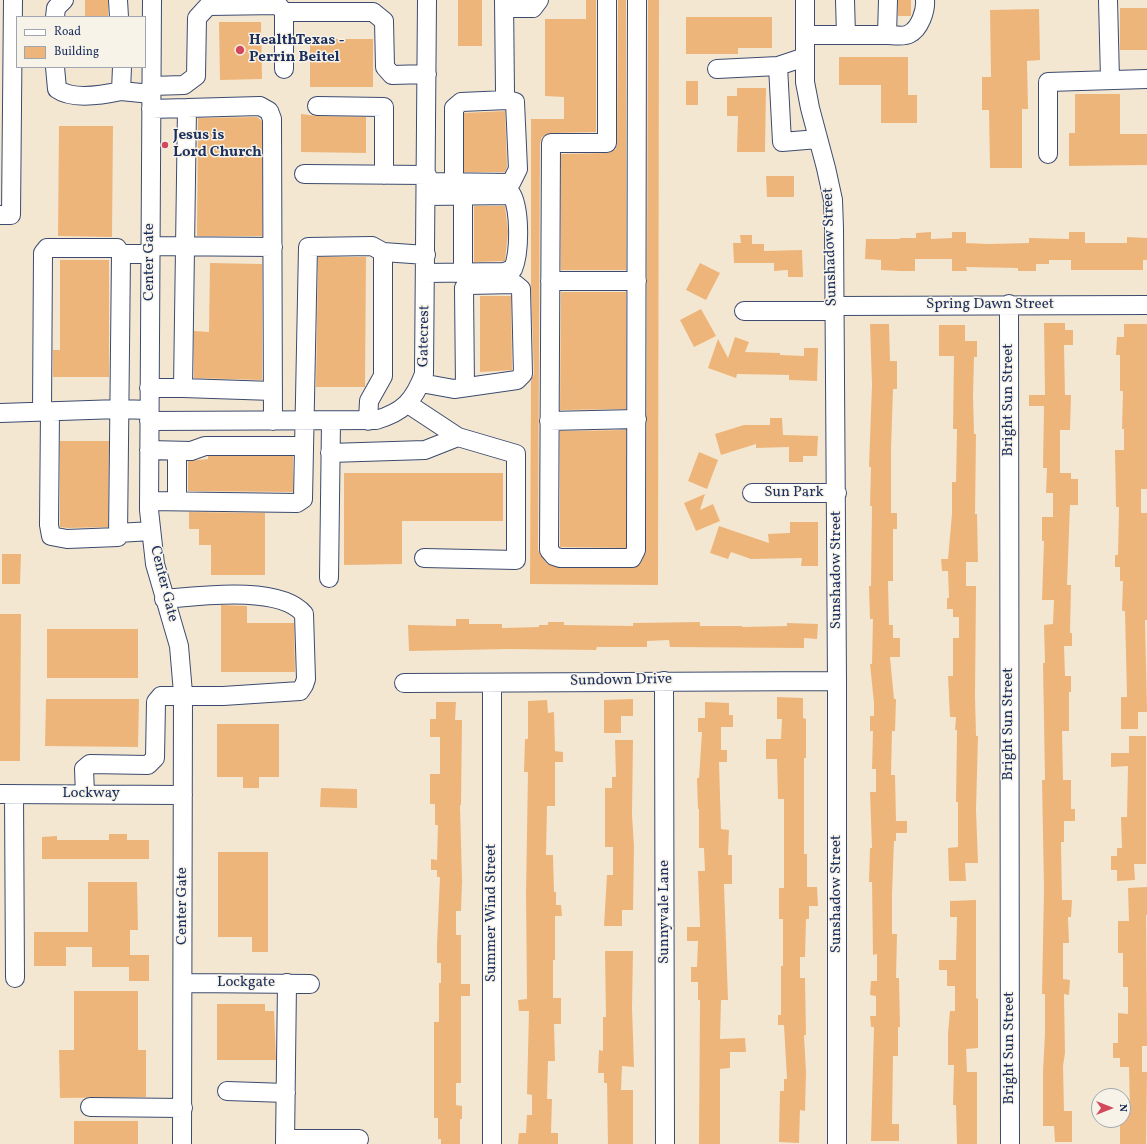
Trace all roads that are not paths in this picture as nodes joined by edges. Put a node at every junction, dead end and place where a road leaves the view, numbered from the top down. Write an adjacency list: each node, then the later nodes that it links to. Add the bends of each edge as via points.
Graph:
1 (13, 0): 33 (street)
2 (64, 0): 17 (street, via 56,8)
3 (118, 0): 18 (street)
4 (152, 0): 34 (street, Center Gate)
5 (427, 0): 28 (street, Gatecrest)
6 (539, 0): 14 (street, via 533,8)
7 (606, 0): 40 (street)
8 (637, 0): 41 (street)
9 (805, 0): 19 (street, Sunshadow Street)
10 (845, 0): 20 (street)
11 (888, 0): 21 (street)
12 (925, 0): 21 (street, via 916,28 909,34)
13 (1108, 0): 29 (street)
14 (509, 5): 32 (street)
15 (315, 6): 16 (street); 28 (street, via 373,12 384,21 385,67 392,74)
16 (284, 12): 26 (street); 34 (street, via 278,5 208,6 197,18 196,76 184,85)
17 (55, 16)
18 (119, 16)
19 (805, 35): 20 (street); 22 (street, Sunshadow Street)
20 (846, 36): 21 (street)
21 (887, 36)
22 (805, 57): 23 (street); 39 (street, Sunshadow Street, via 810,108)
23 (778, 66): 27 (street); 39 (street, via 782,142)
24 (55, 68): 31 (street, via 57,89 64,94 102,95)
25 (122, 68): 31 (street)
26 (284, 69)
27 (717, 69)
28 (427, 74): 37 (street, Gatecrest)
29 (1110, 79): 30 (street); 42 (street, via 1048,82)
30 (1147, 79)
31 (121, 91): 34 (street)
32 (505, 92)
33 (6, 95): 47 (street, via 10,215)
34 (151, 96): 36 (street); 50 (street, Center Gate)
35 (317, 106): 44 (street, via 384,107)
36 (187, 108): 48 (street); 49 (street, via 260,106 269,111 272,119)
37 (427, 108): 38 (street); 45 (street, Gatecrest)
38 (454, 108): 46 (street); 46 (street, via 461,102 515,102 518,169 511,183)
39 (818, 139): 59 (street, Sunshadow Street, via 833,200)
40 (607, 143): 41 (street); 55 (street, via 551,143)
41 (637, 143): 56 (street)
42 (1048, 154)
43 (304, 174): 44 (street)
44 (384, 175): 45 (street)
45 (426, 184): 46 (street); 53 (street, Gatecrest)
46 (459, 188): 54 (street); 54 (street, via 512,195 517,204 517,260 513,269 504,272)
47 (0, 215)
48 (185, 247): 49 (street); 50 (street); 64 (street)
49 (272, 247): 65 (street)
50 (150, 250): 51 (street); 63 (street, Center Gate)
51 (119, 251): 67 (street); 68 (street, via 47,248 43,253)
52 (384, 252): 53 (street); 73 (street, via 383,376 370,401); 75 (street, via 372,246 308,247)
53 (426, 264): 54 (street); 61 (street, Gatecrest, via 424,374)
54 (462, 273)
55 (550, 281): 56 (street); 74 (street)
56 (637, 281): 71 (street)
57 (1009, 304): 58 (street, Spring Dawn Street); 59 (street, Spring Dawn Street); 116 (street, Bright Sun Street)
58 (1147, 305)
59 (834, 308): 60 (street, Spring Dawn Street); 83 (street, Sunshadow Street)
60 (744, 311)
61 (421, 383): 62 (street, via 454,389); 66 (street, Gatecrest)
62 (465, 387): 62 (street, via 517,380 523,374 521,289 515,284 468,285 464,288)
63 (149, 388): 64 (street); 70 (street, Center Gate)
64 (183, 388): 65 (street)
65 (273, 391): 72 (street)
66 (408, 404): 73 (street, Gatecrest, via 394,414); 77 (street)
67 (119, 409): 68 (street, Gatecrest); 70 (street, Gatecrest); 87 (street)
68 (46, 411): 69 (street, Gatecrest); 87 (street, via 51,536 67,539 118,537)
69 (0, 413)
70 (149, 416): 72 (street, Gatecrest); 79 (street, Center Gate)
71 (637, 419): 74 (street); 74 (street, via 636,550 632,558 560,558 548,550)
72 (273, 421): 75 (street, Gatecrest)
73 (368, 421): 76 (street, Gatecrest)
74 (549, 421)
75 (305, 422): 76 (street, Gatecrest); 78 (street)
76 (330, 422): 81 (street)
77 (458, 437): 81 (street, via 425,450); 88 (street, via 516,454 516,560)
78 (304, 446): 80 (street, via 205,446 191,451); 85 (street, via 303,498 297,503)
79 (149, 450): 80 (street); 84 (street, Center Gate)
80 (177, 451): 85 (street)
81 (330, 453): 89 (street)
82 (752, 493): 83 (street, Sun Park)
83 (837, 493): 92 (street, Sunshadow Street)
84 (149, 501): 85 (street); 86 (street, Center Gate)
85 (177, 501)
86 (151, 530): 87 (street); 90 (street, Center Gate, via 154,564)
87 (118, 533)
88 (424, 558)
89 (329, 578)
90 (164, 599): 95 (street, Center Gate, via 179,646); 95 (street, via 223,594 253,595 280,600 304,614 306,679 300,691)
91 (664, 681): 92 (street, Sundown Drive); 93 (street, Sundown Drive); 114 (street, Sunnyvale Lane)
92 (837, 681): 115 (street, Sunshadow Street)
93 (492, 682): 94 (street, Sundown Drive); 113 (street, Summer Wind Street)
94 (404, 684)
95 (183, 697): 96 (street, via 161,696 156,702 154,758); 100 (street, Center Gate)
96 (148, 765): 98 (street, via 90,764 84,769); 99 (street)
97 (7, 794): 98 (street, Lockway); 101 (street)
98 (84, 794): 99 (street, Lockway)
99 (154, 794): 100 (street, Lockway)
100 (183, 795): 103 (street, Center Gate)
101 (8, 946): 102 (street)
102 (15, 978)
103 (183, 983): 104 (street, Lockgate); 109 (street, Center Gate)
104 (287, 983): 105 (street, Lockgate); 107 (street)
105 (310, 984)
106 (227, 1091): 107 (street)
107 (286, 1093): 111 (street)
108 (90, 1107): 109 (street)
109 (183, 1108): 112 (street, Center Gate)
110 (359, 1139): 111 (street)
111 (285, 1141)
112 (182, 1144)
113 (492, 1144)
114 (665, 1144)
115 (837, 1144)
116 (1010, 1144)

